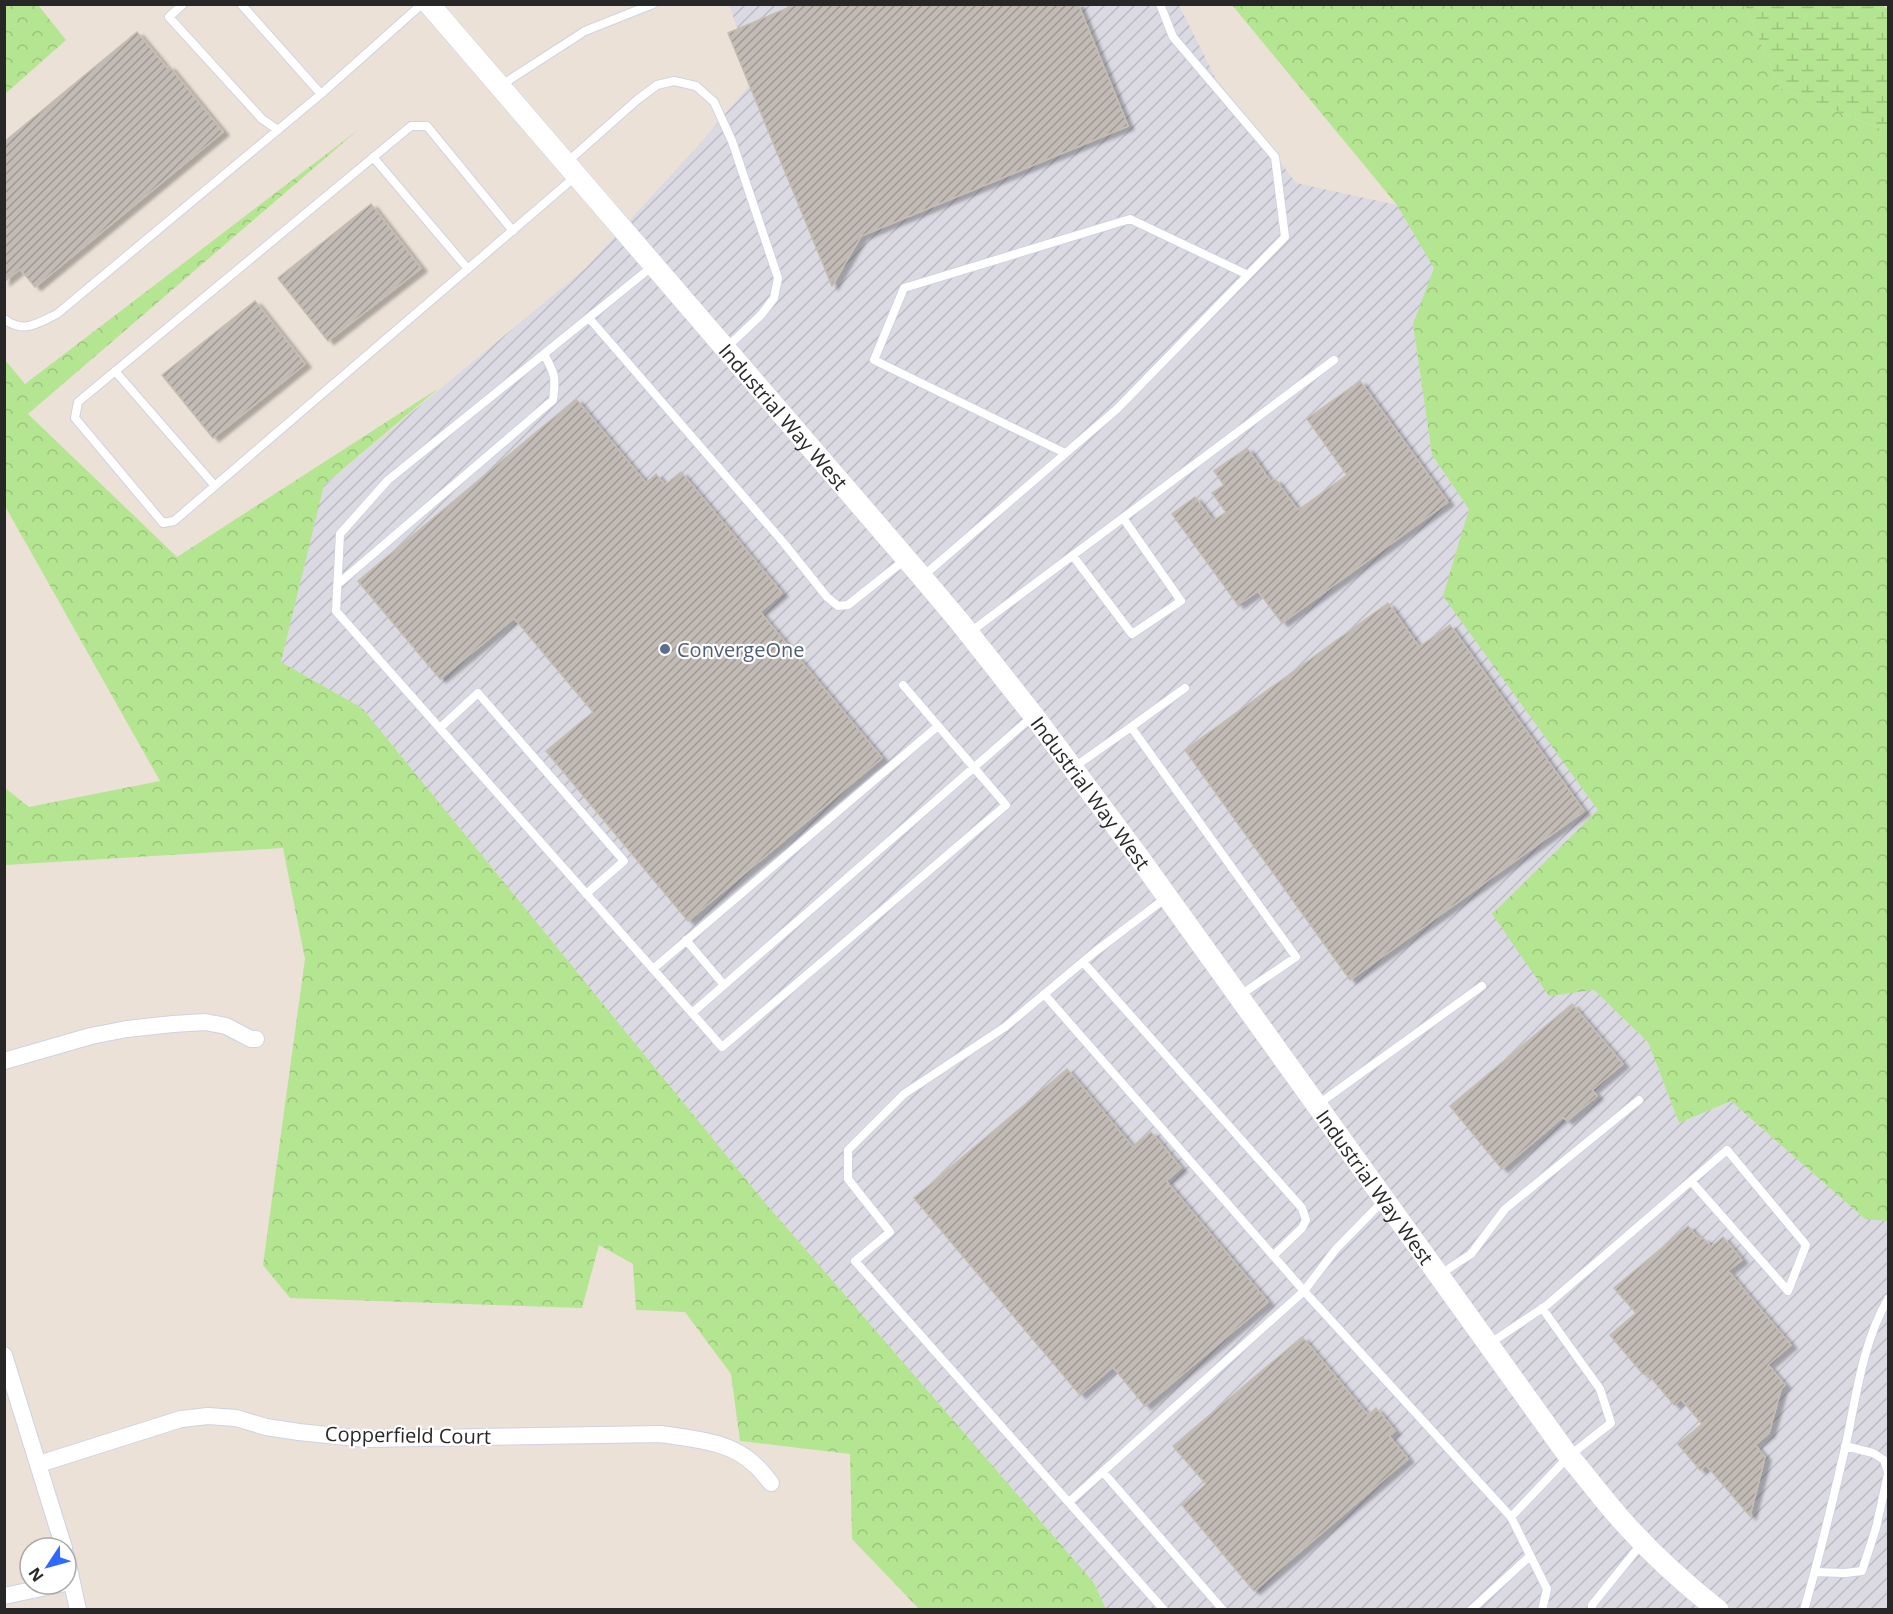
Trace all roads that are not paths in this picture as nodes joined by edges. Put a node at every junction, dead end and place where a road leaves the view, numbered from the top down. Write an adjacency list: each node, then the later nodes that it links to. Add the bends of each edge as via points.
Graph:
1 (183, 4): 9 (lane, via 169,17 262,119)
2 (241, 4): 8 (lane)
3 (422, 4): 8 (lane)
4 (429, 4): 7 (street, Industrial Way West)
5 (653, 4): 7 (lane, via 585,30)
6 (1160, 4): 15 (lane, via 1173,37 1275,157 1285,237)
7 (500, 87): 11 (street, Industrial Way West)
8 (321, 94): 9 (lane)
9 (278, 130): 17 (lane, via 57,314 33,326 13,326)
10 (373, 157): 12 (lane, via 411,126 427,126); 14 (lane); 21 (lane)
11 (571, 170): 12 (lane); 13 (street, Industrial Way West); 18 (lane, via 637,100 657,85 674,81 696,86 714,102 732,141 777,278 774,298)
12 (513, 231): 14 (lane)
13 (654, 265): 16 (lane); 18 (street, Industrial Way West)
14 (468, 269): 23 (lane)
15 (1248, 275): 22 (lane, via 1117,409); 22 (lane, via 1130,219 904,288 874,360)
16 (589, 318): 19 (lane); 26 (lane, via 838,606 848,605)
17 (4, 319)
18 (726, 349): 26 (street, Industrial Way West)
19 (544, 354): 28 (lane, via 381,487 340,534); 28 (lane, via 554,374 553,400)
20 (1334, 360): 24 (lane)
21 (115, 371): 23 (lane); 23 (lane, via 78,402 75,418 163,523 174,520)
22 (1065, 453): 27 (lane)
23 (215, 486)
24 (1123, 518): 25 (lane); 25 (lane, via 1181,601 1132,634)
25 (1072, 556): 29 (lane)
26 (906, 559): 27 (street, Industrial Way West)
27 (922, 577): 29 (street, Industrial Way West)
28 (338, 584): 35 (lane, via 336,611)
29 (969, 633): 32 (street, Industrial Way West)
30 (903, 685): 33 (lane)
31 (1185, 688): 34 (lane)
32 (1034, 716): 36 (lane); 37 (street, Industrial Way West)
33 (938, 726): 36 (lane); 40 (lane)
34 (1131, 727): 37 (lane); 46 (lane, via 1296,957)
35 (440, 729): 38 (lane); 38 (lane, via 478,693 624,861)
36 (974, 767): 43 (lane); 47 (lane, via 1006,806 722,1047)
37 (1073, 768): 39 (street, Industrial Way West)
38 (586, 894): 42 (lane)
39 (1167, 897): 41 (lane); 46 (street, Industrial Way West)
40 (686, 940): 42 (lane); 43 (lane)
41 (1083, 962): 45 (lane); 54 (lane, via 1302,1208 1306,1220 1302,1228)
42 (653, 969): 47 (lane)
43 (724, 985): 47 (lane)
44 (1482, 986): 51 (lane)
45 (1044, 994): 54 (lane); 67 (lane, via 1005,1027 904,1094 848,1150 848,1179 890,1232 855,1261)
46 (1238, 996): 51 (street, Industrial Way West)
47 (692, 1013)
48 (256, 1038): 49 (street, via 205,1022 173,1024 91,1036)
49 (4, 1061)
50 (1639, 1100): 55 (lane, via 1505,1209 1471,1254)
51 (1317, 1106): 53 (street, Industrial Way West)
52 (1691, 1181): 52 (lane, via 1727,1150 1806,1245 1788,1292); 58 (lane)
53 (1385, 1200): 55 (street, Industrial Way West); 56 (lane, via 1336,1249)
54 (1273, 1256): 56 (lane)
55 (1439, 1275): 59 (street, Industrial Way West)
56 (1304, 1291): 64 (lane); 68 (lane)
57 (1888, 1299): 61 (lane, via 1864,1360)
58 (1542, 1308): 59 (lane); 62 (lane, via 1600,1389 1611,1423)
59 (1488, 1344): 62 (street, Industrial Way West)
60 (4, 1354): 63 (street)
61 (1845, 1446): 65 (lane, via 1884,1460); 72 (lane)
62 (1569, 1456): 68 (lane); 70 (street, Industrial Way West)
63 (39, 1464): 66 (street, Copperfield Court, via 181,1419 208,1416 299,1432 366,1438 661,1434 730,1448 754,1464); 69 (street)
64 (1103, 1472): 67 (lane); 76 (lane)
65 (1888, 1473): 72 (lane, via 1862,1571)
66 (771, 1483)
67 (1069, 1502): 75 (lane)
68 (1511, 1517): 71 (lane)
69 (60, 1536)
70 (1643, 1542): 79 (lane); 80 (street, Industrial Way West)
71 (1530, 1556): 77 (lane); 78 (lane, via 1546,1589)
72 (1815, 1572): 81 (lane)
73 (72, 1596): 74 (street)
74 (78, 1610)
75 (1164, 1610)
76 (1223, 1610)
77 (1471, 1610)
78 (1542, 1610)
79 (1592, 1610)
80 (1718, 1610)
81 (1804, 1610)

